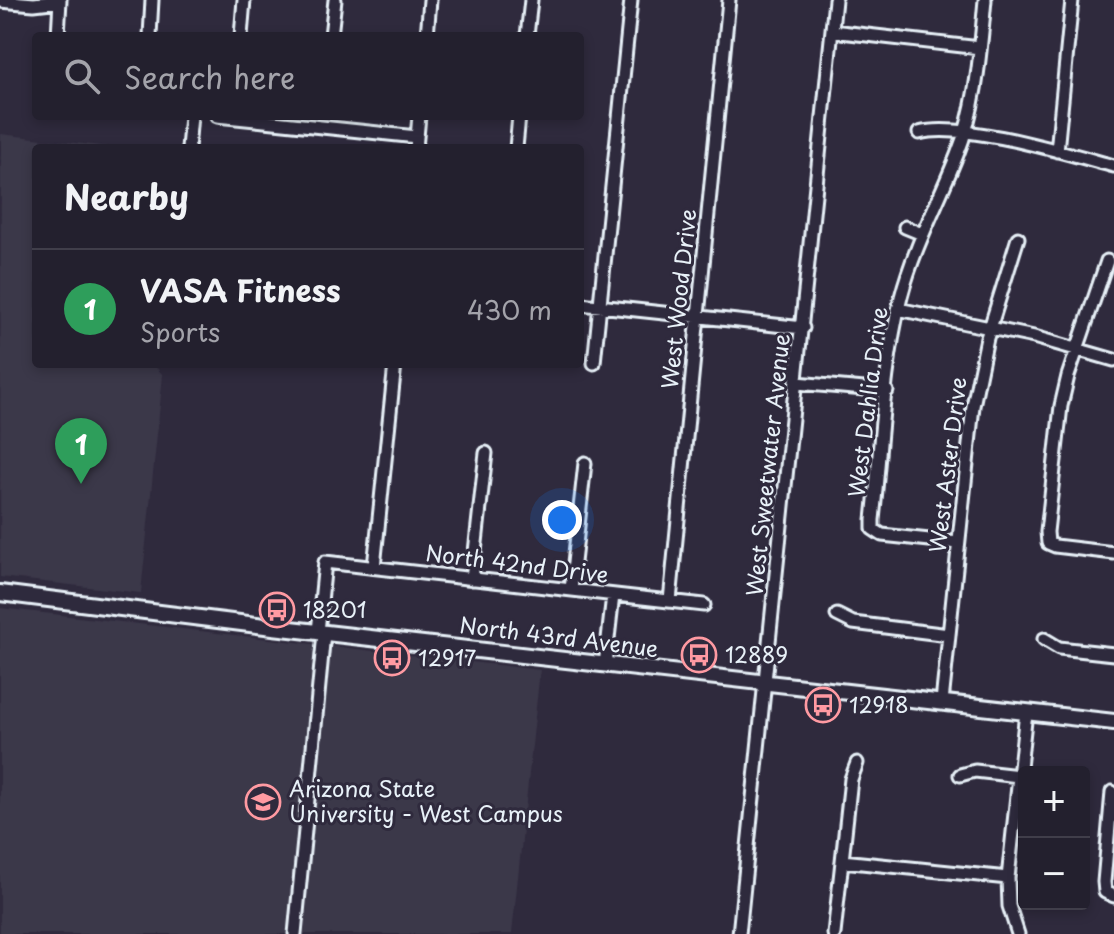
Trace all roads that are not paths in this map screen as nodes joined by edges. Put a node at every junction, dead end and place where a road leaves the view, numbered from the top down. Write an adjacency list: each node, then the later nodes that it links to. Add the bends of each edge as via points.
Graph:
1 (152, 0): 15 (street)
2 (244, 0): 16 (street)
3 (335, 0): 17 (street)
4 (430, 0): 18 (street)
5 (531, 0): 19 (street)
6 (631, 0): 38 (street)
7 (729, 0): 40 (street, West Wood Drive)
8 (835, 0): 13 (street, West Sweetwater Avenue)
9 (985, 0): 20 (street, West Dahlia Drive)
10 (1072, 0): 31 (street)
11 (0, 1): 12 (street)
12 (60, 1): 14 (street)
13 (832, 31): 20 (street); 41 (street, West Sweetwater Avenue)
14 (58, 32)
15 (150, 32)
16 (241, 32)
17 (331, 32)
18 (427, 32)
19 (527, 32)
20 (980, 48): 26 (street, West Dahlia Drive)
21 (191, 120): 29 (street)
22 (287, 120): 25 (street)
23 (419, 120): 28 (street)
24 (519, 120): 30 (street)
25 (323, 122): 28 (street)
26 (965, 132): 27 (street); 31 (street); 34 (street, West Dahlia Drive)
27 (919, 133)
28 (416, 142)
29 (188, 144)
30 (516, 144)
31 (1057, 151): 32 (street)
32 (1114, 166)
33 (905, 227): 34 (street)
34 (922, 234): 39 (street, West Dahlia Drive)
35 (1018, 238): 42 (street, West Aster Drive)
36 (1107, 261): 43 (street)
37 (584, 305): 38 (street)
38 (600, 307): 40 (street); 45 (street)
39 (898, 309): 42 (street); 48 (street, West Dahlia Drive)
40 (698, 317): 41 (street); 58 (street, West Wood Drive)
41 (803, 328): 47 (street, West Sweetwater Avenue)
42 (990, 328): 43 (street); 51 (street, West Aster Drive, via 973,406)
43 (1076, 347): 44 (street); 52 (street, via 1061,406 1048,543)
44 (1114, 360)
45 (594, 363)
46 (395, 368): 53 (street)
47 (797, 383): 48 (street); 66 (street, West Sweetwater Avenue)
48 (887, 391): 51 (street, West Dahlia Drive, via 873,529 882,535)
49 (486, 453): 54 (street)
50 (585, 463): 55 (street)
51 (958, 543): 62 (street, West Aster Drive)
52 (1114, 553)
53 (374, 567): 54 (street, North 42nd Drive); 61 (street, North 42nd Drive, via 325,562)
54 (472, 579): 55 (street, North 42nd Drive)
55 (571, 590): 57 (street, North 42nd Drive)
56 (0, 593): 61 (main road, North 43rd Avenue)
57 (613, 595): 58 (street, North 42nd Drive); 65 (street)
58 (670, 601): 59 (street, North 42nd Drive)
59 (704, 605)
60 (837, 615): 62 (street, via 853,623)
61 (321, 632): 65 (main road, North 43rd Avenue); 79 (street)
62 (949, 635): 67 (street, West Aster Drive)
63 (1044, 639): 64 (street, via 1059,648)
64 (1114, 654)
65 (605, 665): 66 (main road, North 43rd Avenue)
66 (766, 683): 67 (main road, North 43rd Avenue); 80 (street, West Sweetwater Avenue)
67 (942, 702): 68 (main road, North 43rd Avenue)
68 (1026, 712): 69 (main road, North 43rd Avenue); 71 (street)
69 (1114, 722)
70 (857, 763): 76 (street)
71 (1020, 766)
72 (960, 775): 73 (street, via 975,771)
73 (1018, 776)
74 (1018, 785): 77 (street)
75 (1112, 792): 78 (street)
76 (842, 861): 77 (street); 81 (street)
77 (1008, 878): 82 (street)
78 (1109, 894)
79 (295, 934)
80 (739, 934)
81 (834, 934)
82 (1018, 934)

